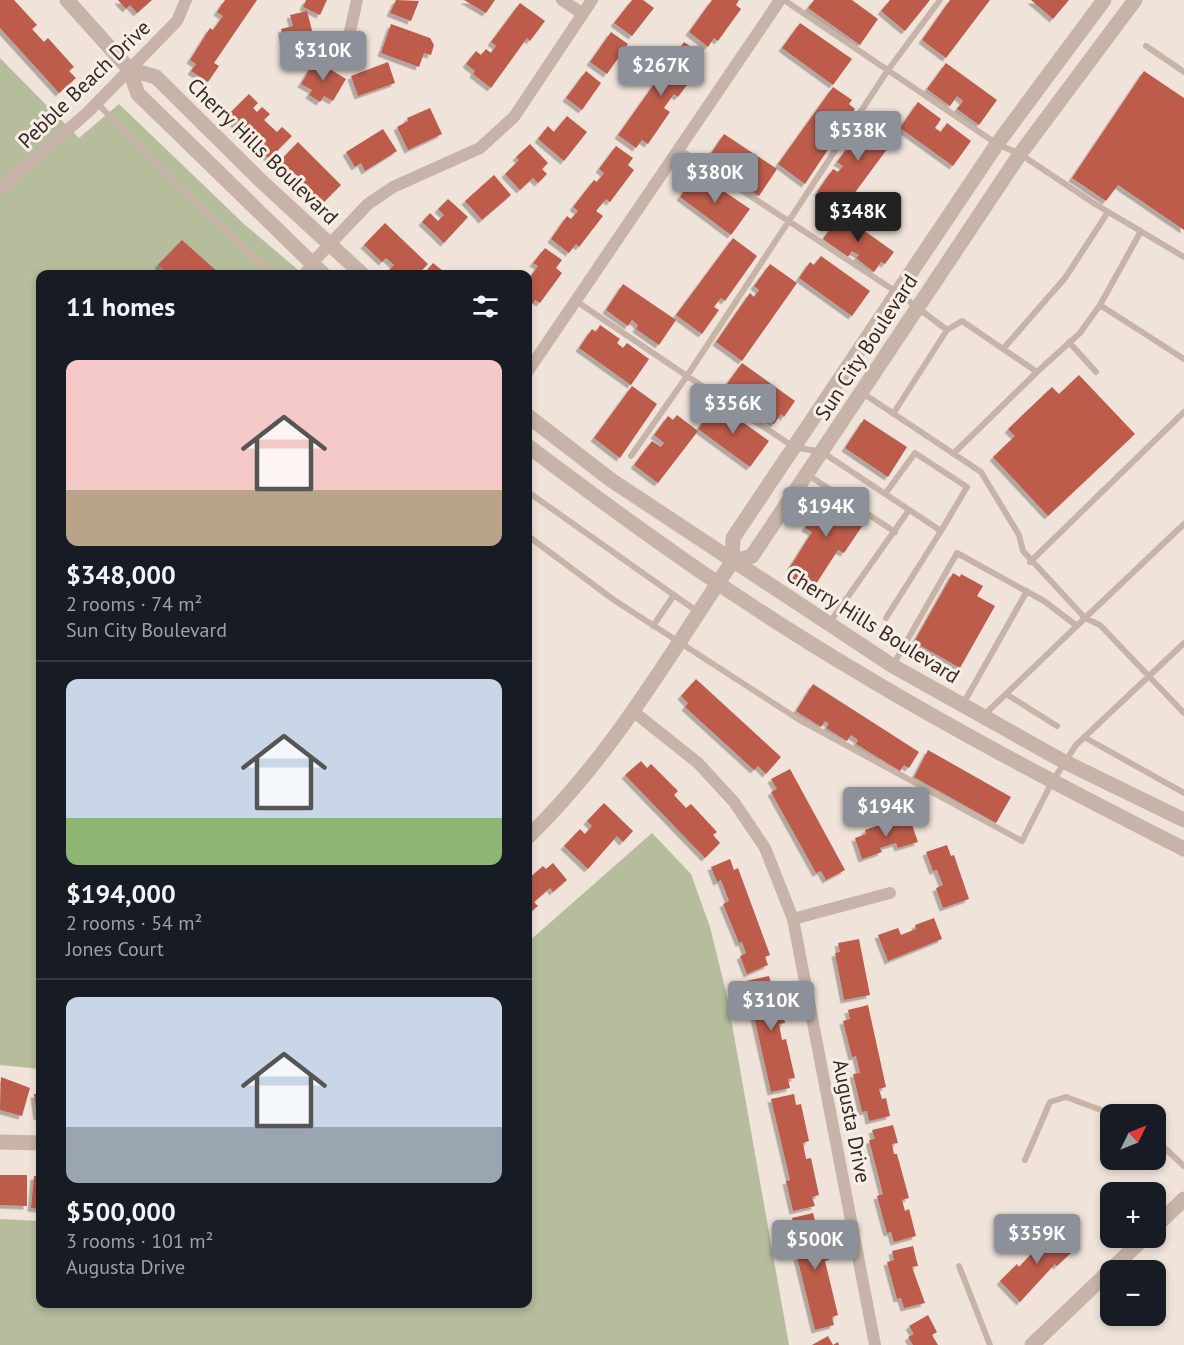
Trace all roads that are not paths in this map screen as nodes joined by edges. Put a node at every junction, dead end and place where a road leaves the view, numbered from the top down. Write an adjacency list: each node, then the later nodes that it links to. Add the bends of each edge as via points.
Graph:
1 (67, 0): 13 (street, Cherry Hills Boulevard)
2 (186, 0): 13 (street, Pebble Beach Drive, via 177,21)
3 (357, 0): 11 (street)
4 (562, 0): 10 (street)
5 (592, 0): 10 (street)
6 (782, 0): 14 (lane); 18 (street)
7 (940, 0): 14 (lane)
8 (1135, 0): 19 (street, Sun City Boulevard)
9 (1100, 1): 17 (street, Sun City Boulevard)
10 (583, 14): 24 (street, via 514,117 480,148 393,187 368,204)
11 (349, 36)
12 (1146, 46): 15 (lane)
13 (129, 69): 16 (street, Pebble Beach Drive); 24 (street, Cherry Hills Boulevard, via 156,77); 26 (street, Cherry Hills Boulevard, via 138,94)
14 (888, 70): 17 (lane); 22 (lane)
15 (1184, 72)
16 (97, 103): 20 (street, Pebble Beach Drive); 27 (lane, via 178,186)
17 (997, 144): 19 (lane); 29 (street, Sun City Boulevard)
18 (679, 149): 22 (lane); 30 (street)
19 (1020, 154): 21 (lane); 32 (street, Sun City Boulevard)
20 (0, 189)
21 (1108, 212): 23 (lane); 35 (lane, via 1059,286)
22 (789, 223): 29 (lane); 40 (lane)
23 (1141, 231): 25 (lane); 31 (lane)
24 (329, 245): 26 (street); 28 (street, Cherry Hills Boulevard)
25 (1184, 257)
26 (305, 269)
27 (269, 270)
28 (357, 270)
29 (898, 293): 32 (lane); 45 (street, Sun City Boulevard)
30 (576, 301): 37 (street); 40 (lane)
31 (1100, 305): 34 (lane); 36 (lane)
32 (917, 307): 33 (lane); 41 (street, Sun City Boulevard)
33 (947, 330): 35 (lane, via 962,321); 43 (lane)
34 (1069, 342): 38 (lane); 39 (lane)
35 (1004, 349): 38 (lane)
36 (1184, 359)
37 (532, 364)
38 (1037, 372): 48 (lane)
39 (1096, 372)
40 (687, 376): 45 (lane); 49 (lane)
41 (861, 392): 43 (lane); 47 (street, Sun City Boulevard)
42 (1184, 412): 61 (lane)
43 (893, 414): 48 (lane)
44 (532, 419): 60 (street, Cherry Hills Boulevard, via 611,480)
45 (794, 447): 47 (lane); 60 (street, Sun City Boulevard, via 733,538)
46 (532, 449): 62 (street)
47 (822, 452): 50 (street, Sun City Boulevard); 51 (lane)
48 (953, 454): 61 (lane, via 981,472 1019,535)
49 (631, 456)
50 (807, 475): 53 (lane); 60 (street, Sun City Boulevard, via 752,556)
51 (885, 494): 55 (lane); 57 (lane, via 915,453 967,487)
52 (532, 495): 64 (lane)
53 (843, 498)
54 (857, 507): 58 (lane)
55 (909, 510): 57 (lane); 58 (lane)
56 (1184, 524): 67 (lane)
57 (941, 531): 66 (lane)
58 (895, 532): 68 (lane)
59 (532, 539): 69 (lane)
60 (732, 562): 62 (street, Sun City Boulevard); 68 (street, Cherry Hills Boulevard)
61 (1030, 562): 67 (lane)
62 (717, 584): 65 (street, Sun City Boulevard); 83 (street, via 859,673)
63 (1027, 591): 70 (lane); 73 (lane, via 957,554); 76 (lane)
64 (674, 595): 65 (lane); 69 (lane)
65 (699, 612): 71 (street, Sun City Boulevard)
66 (885, 618)
67 (1085, 618): 70 (lane); 74 (lane, via 1100,625)
68 (829, 624): 73 (street, Cherry Hills Boulevard)
69 (653, 626): 71 (lane)
70 (1077, 626): 75 (lane)
71 (679, 642): 77 (street, Sun City Boulevard); 83 (lane, via 798,719 1022,842)
72 (1184, 643): 74 (lane)
73 (893, 666): 76 (street, Cherry Hills Boulevard)
74 (1149, 676): 78 (lane); 81 (lane)
75 (1006, 694): 79 (lane); 80 (lane)
76 (962, 705): 79 (street, Cherry Hills Boulevard)
77 (634, 712): 86 (street, Sun City Boulevard, via 597,764); 89 (street, Augusta Drive, via 698,763 734,802 765,848)
78 (1184, 713)
79 (983, 716): 82 (street, Cherry Hills Boulevard)
80 (1057, 726)
81 (1084, 737): 82 (lane); 84 (lane)
82 (1067, 762): 83 (lane); 85 (street, Cherry Hills Boulevard)
83 (1052, 782): 87 (street)
84 (1184, 793)
85 (1183, 818)
86 (532, 833)
87 (1184, 849)
88 (890, 892): 89 (street)
89 (793, 919): 100 (street, Augusta Drive)
90 (1100, 1110): 94 (lane, via 1066,1097 1050,1101)
91 (0, 1142): 92 (street)
92 (36, 1143)
93 (1166, 1149): 95 (lane)
94 (1025, 1160)
95 (1184, 1166)
96 (1184, 1199): 97 (street)
97 (1166, 1216)
98 (1134, 1248): 102 (street)
99 (959, 1266): 101 (lane)
100 (875, 1345)
101 (990, 1345)
102 (1032, 1345)

